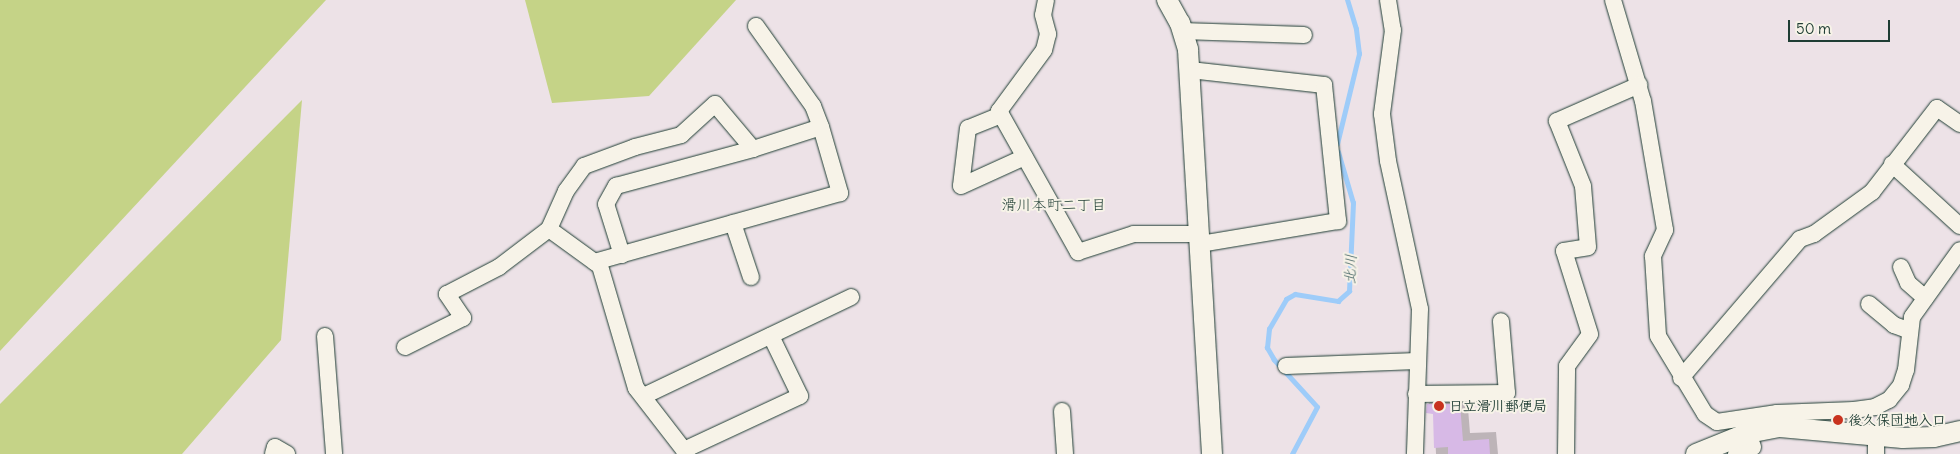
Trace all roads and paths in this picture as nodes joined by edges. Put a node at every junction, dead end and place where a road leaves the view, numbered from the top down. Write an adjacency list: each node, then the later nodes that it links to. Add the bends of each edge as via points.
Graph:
1 (1046, 0): 10 (street, via 1043,15 1048,34 1044,50 999,111)
2 (1167, 0): 6 (street)
3 (1388, 0): 33 (street, via 1393,30 1382,114 1388,161 1420,309)
4 (1613, 0): 9 (street)
5 (756, 26): 12 (street, via 813,106)
6 (1182, 31): 7 (street); 8 (street)
7 (1304, 35)
8 (1190, 70): 19 (street); 19 (street, via 1324,85 1338,220)
9 (1638, 84): 35 (street, via 1666,230 1654,256 1658,336); 50 (street, via 1558,121 1583,186 1588,247 1564,251 1590,334 1567,366)
10 (1002, 116): 14 (street); 14 (street, via 968,128 961,186)
11 (1959, 121): 15 (street, via 1937,108)
12 (821, 127): 13 (street); 16 (street, via 840,194)
13 (753, 149): 18 (street, via 715,104 681,135 635,147 584,166 566,190); 21 (street, via 616,186 606,204)
14 (1025, 157): 19 (street, via 1078,252 1134,234)
15 (1892, 164): 17 (street); 35 (street, via 1872,192 1814,234 1800,239)
16 (732, 223): 21 (street); 24 (street)
17 (1960, 226)
18 (549, 229): 22 (street); 32 (street, via 499,267 447,294 463,318)
19 (1199, 239): 48 (street)
20 (1960, 250): 26 (street)
21 (622, 255): 22 (street)
22 (595, 262): 43 (street, via 600,266 636,388)
23 (1901, 267): 26 (street, via 1908,283)
24 (751, 277)
25 (851, 297): 31 (street)
26 (1925, 298): 29 (street, via 1912,317)
27 (1868, 304): 29 (street, via 1894,325)
28 (1502, 321): 37 (street, via 1507,393)
29 (1908, 330): 39 (street, via 1906,370 1901,385 1889,400 1875,407)
30 (326, 336): 46 (street)
31 (771, 336): 36 (street); 43 (street, via 800,396)
32 (406, 347)
33 (1417, 360): 34 (street); 37 (street)
34 (1286, 366)
35 (1681, 378): 39 (street, via 1705,414 1717,422)
36 (648, 394)
37 (1416, 394): 49 (street)
38 (1062, 411): 47 (street)
39 (1779, 420): 40 (street); 42 (street, via 1834,430)
40 (1748, 433): 51 (street); 52 (street, via 1753,447)
41 (1958, 434): 42 (street)
42 (1876, 445)
43 (685, 452)
44 (274, 454): 45 (street, via 275,447)
45 (287, 454)
46 (334, 454)
47 (1065, 454)
48 (1212, 454)
49 (1416, 454)
50 (1566, 454)
51 (1696, 454)
52 (1736, 454)

